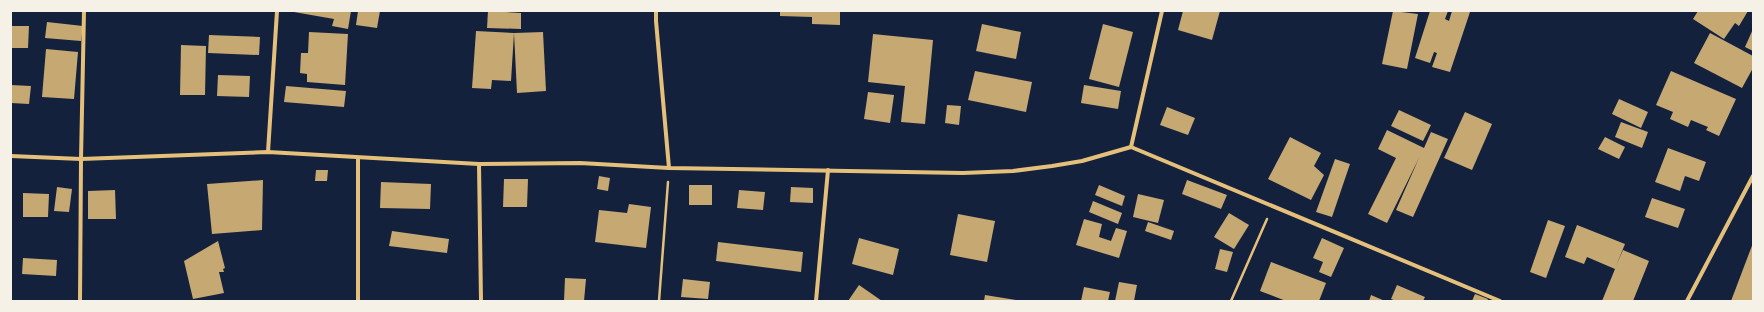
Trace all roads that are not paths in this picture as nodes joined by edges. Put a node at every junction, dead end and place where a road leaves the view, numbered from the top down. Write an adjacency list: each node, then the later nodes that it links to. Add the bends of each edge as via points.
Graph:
1 (84, 11): 9 (street)
2 (277, 11): 6 (street)
3 (656, 11): 11 (street)
4 (1162, 11): 5 (street)
5 (1131, 147): 12 (street, via 1082,161 1013,171 963,173); 18 (street)
6 (268, 152): 8 (street); 9 (street)
7 (11, 156): 9 (street)
8 (358, 158): 10 (street); 15 (street)
9 (81, 159): 14 (street)
10 (479, 164): 11 (street, via 580,162); 16 (street)
11 (669, 168): 12 (street)
12 (828, 170): 17 (street)
13 (1753, 176): 19 (street)
14 (80, 301)
15 (358, 301)
16 (481, 301)
17 (816, 301)
18 (1500, 301)
19 (1687, 301)

